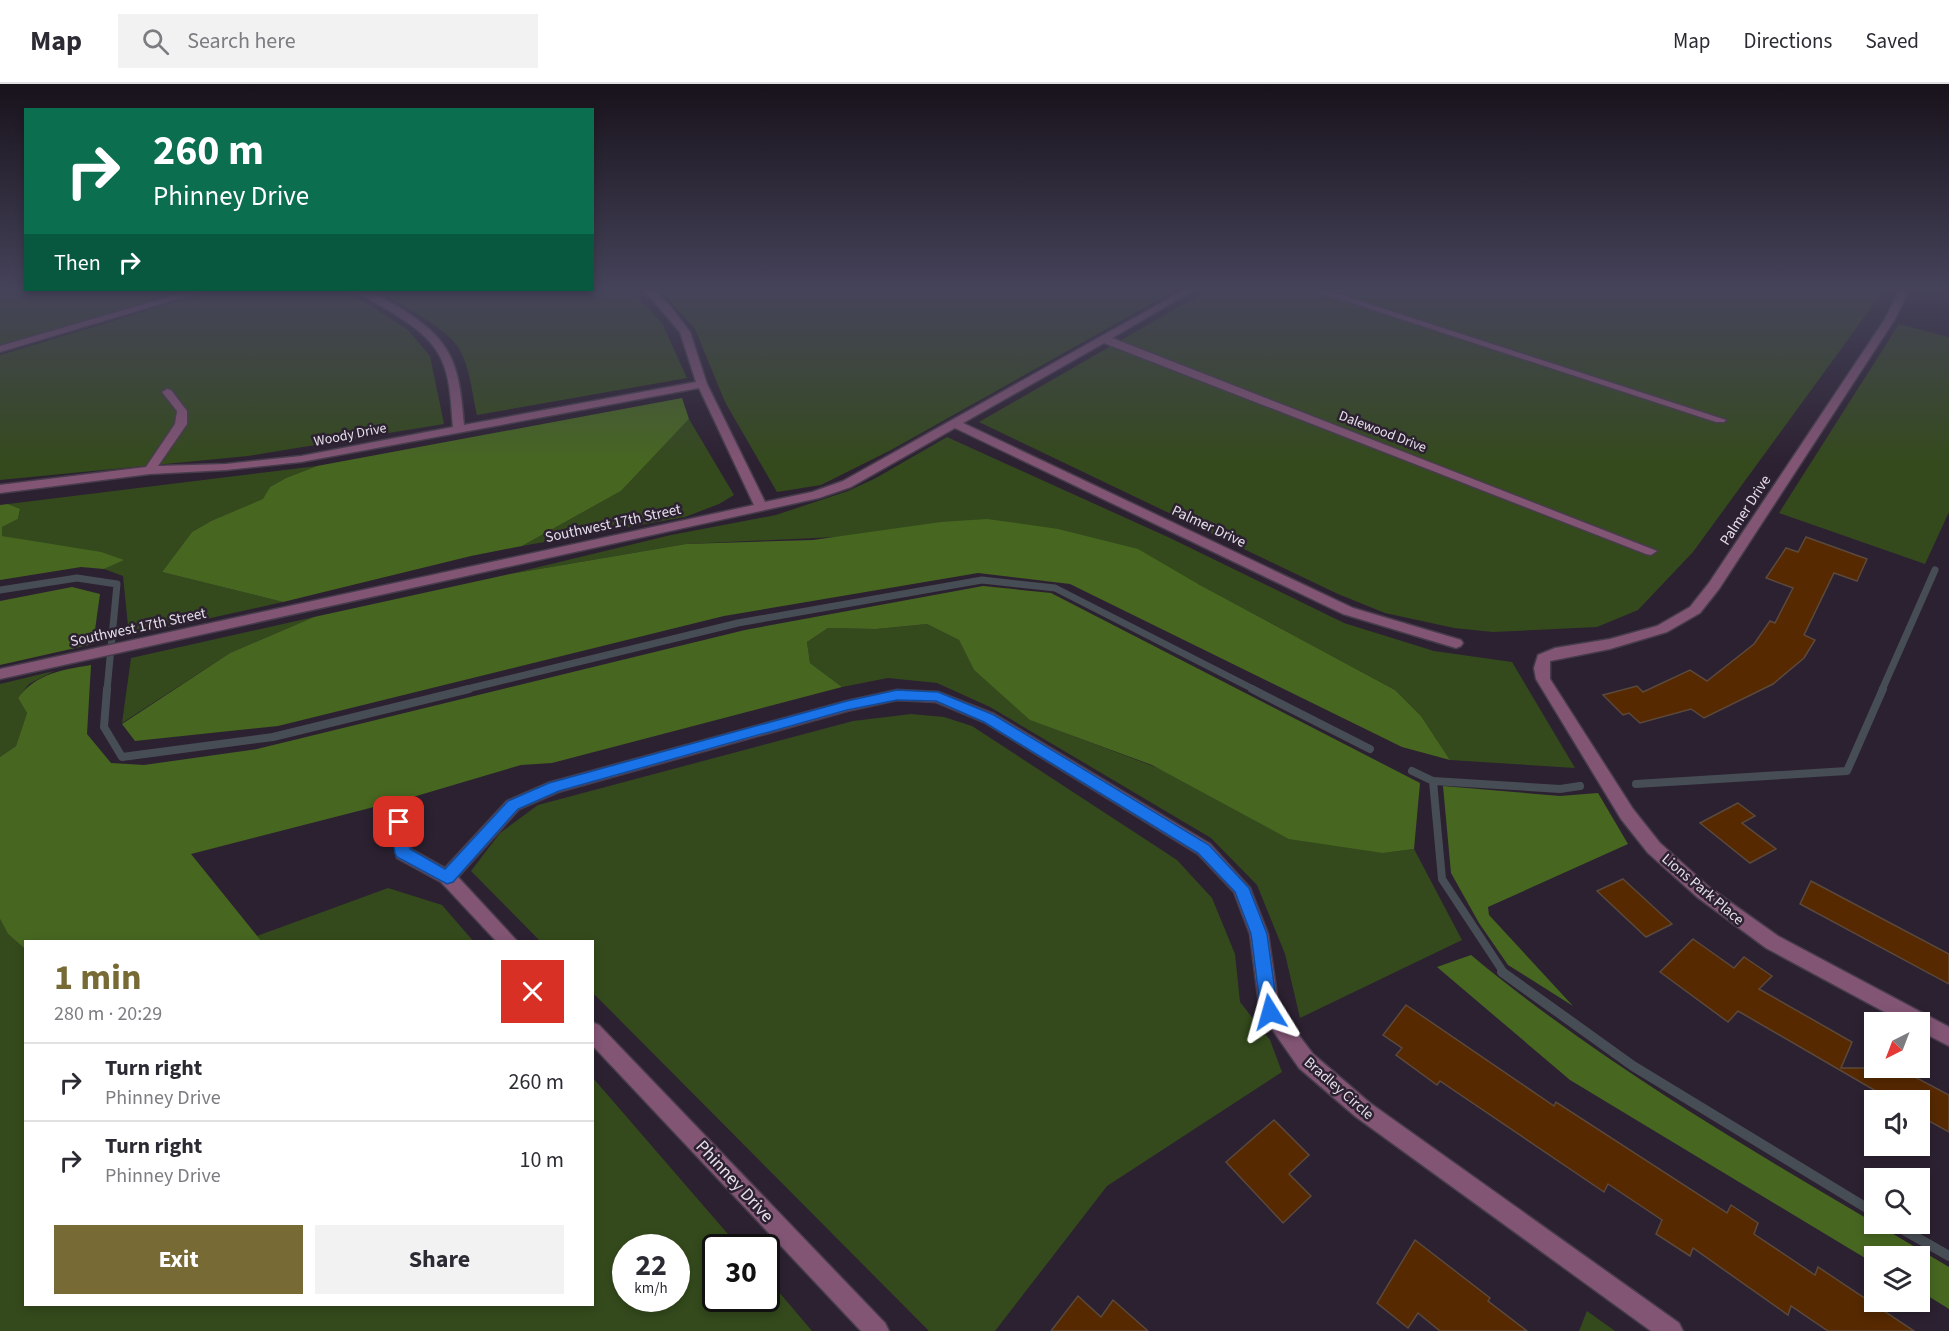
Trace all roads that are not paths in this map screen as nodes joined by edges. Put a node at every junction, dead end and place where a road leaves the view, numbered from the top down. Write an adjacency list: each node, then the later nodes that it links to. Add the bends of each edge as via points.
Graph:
1 (442, 348): 11 (street, via 456,386)
2 (690, 348): 7 (street)
3 (1088, 348): 10 (street, Southwest 17th Street)
4 (1128, 348): 15 (street, Dalewood Drive)
5 (1497, 348): 9 (street)
6 (1871, 348): 17 (street, Palmer Drive, via 1695,610 1662,629)
7 (702, 384): 11 (street, Woody Drive); 14 (street)
8 (167, 392): 12 (street, via 182,411 181,424)
9 (1720, 420)
10 (954, 423): 14 (street, Southwest 17th Street, via 848,484); 16 (street, Palmer Drive, via 1348,610)
11 (459, 428): 12 (street, Woody Drive, via 301,459)
12 (150, 470): 13 (street, Woody Drive)
13 (0, 489)
14 (761, 507): 18 (street, Southwest 17th Street)
15 (1651, 551)
16 (1456, 643)
17 (1543, 658): 23 (street, Lions Park Place, via 1543,679 1627,814 1654,848 1772,942)
18 (0, 675)
19 (399, 822): 20 (street, via 403,853)
20 (447, 877): 21 (street); 25 (street, Bradley Circle, via 513,805 554,787 847,706 897,695 938,697 989,718 1204,849 1241,888 1259,934 1270,1012 1306,1061 1363,1110)
21 (507, 940)
22 (594, 1033): 24 (street, Phinney Drive)
23 (1949, 1037)
24 (877, 1331)
25 (1671, 1331)

